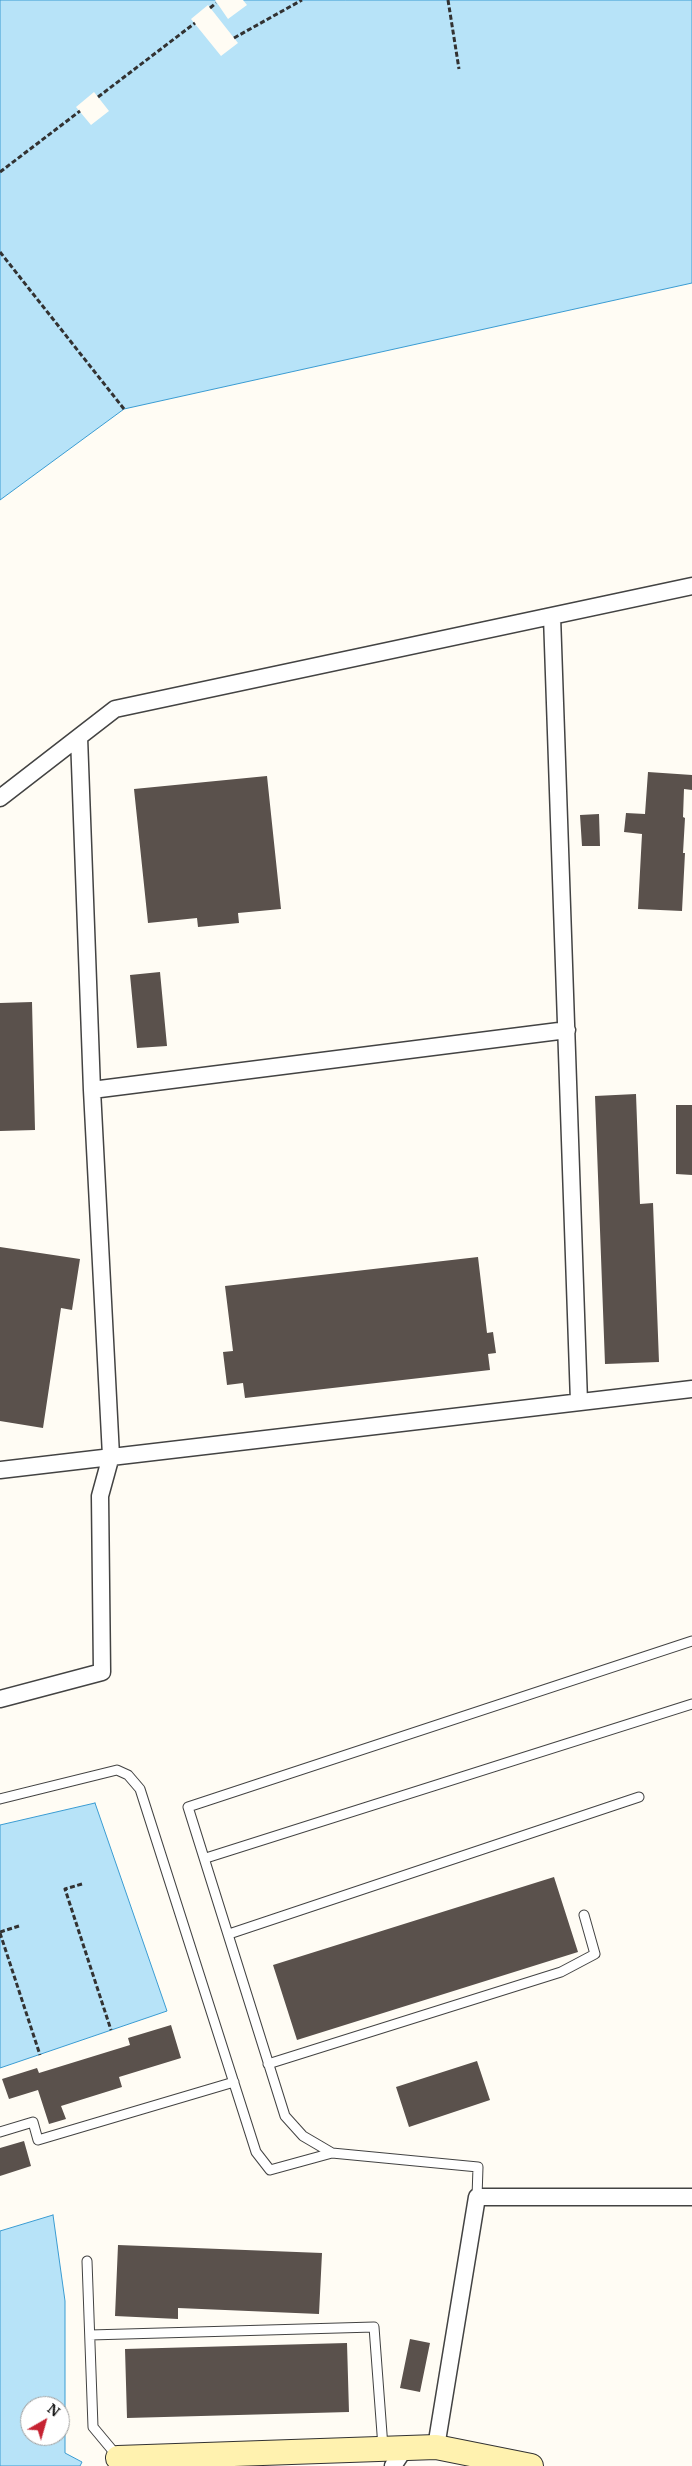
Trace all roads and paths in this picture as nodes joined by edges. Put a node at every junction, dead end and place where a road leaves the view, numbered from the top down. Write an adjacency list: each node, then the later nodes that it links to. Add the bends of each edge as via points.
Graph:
1 (302, 0): 6 (path)
2 (448, 0): 7 (path)
3 (216, 3): 4 (path)
4 (210, 8)
5 (195, 23): 8 (path)
6 (234, 38)
7 (459, 69)
8 (98, 97)
9 (80, 111): 10 (path)
10 (0, 172)
11 (0, 252): 12 (path)
12 (124, 410)
13 (692, 586): 14 (street)
14 (552, 616): 15 (street, via 115,709); 17 (street)
15 (79, 737): 16 (street); 18 (street)
16 (0, 798)
17 (567, 1030): 18 (street); 20 (street)
18 (92, 1090): 21 (street)
19 (692, 1389): 20 (street)
20 (579, 1402): 21 (street)
21 (111, 1456): 22 (street); 24 (street, via 100,1496 102,1672)
22 (0, 1470)
23 (692, 1641): 28 (lane, via 188,1807)
24 (0, 1699)
25 (692, 1704): 28 (lane)
26 (639, 1797): 33 (lane)
27 (0, 1800): 37 (lane, via 117,1770 128,1775 140,1788)
28 (206, 1858): 33 (lane)
29 (82, 1884): 34 (path, via 65,1889)
30 (584, 1915): 36 (lane, via 595,1954 561,1972)
31 (19, 1926): 32 (path)
32 (0, 1933): 35 (path)
33 (229, 1934): 36 (lane)
34 (112, 2030)
35 (40, 2055)
36 (268, 2064): 39 (lane, via 284,2116 303,2136)
37 (234, 2082): 38 (lane, via 38,2140 33,2122); 39 (lane, via 256,2152 270,2170)
38 (0, 2132)
39 (332, 2154): 40 (lane, via 478,2167)
40 (477, 2197): 41 (street); 44 (street)
41 (692, 2197)
42 (87, 2261): 43 (lane)
43 (90, 2335): 45 (lane, via 374,2327); 46 (lane, via 93,2427)
44 (436, 2447): 45 (street); 47 (street)
45 (394, 2455): 46 (street)
46 (116, 2462)
47 (531, 2466)

